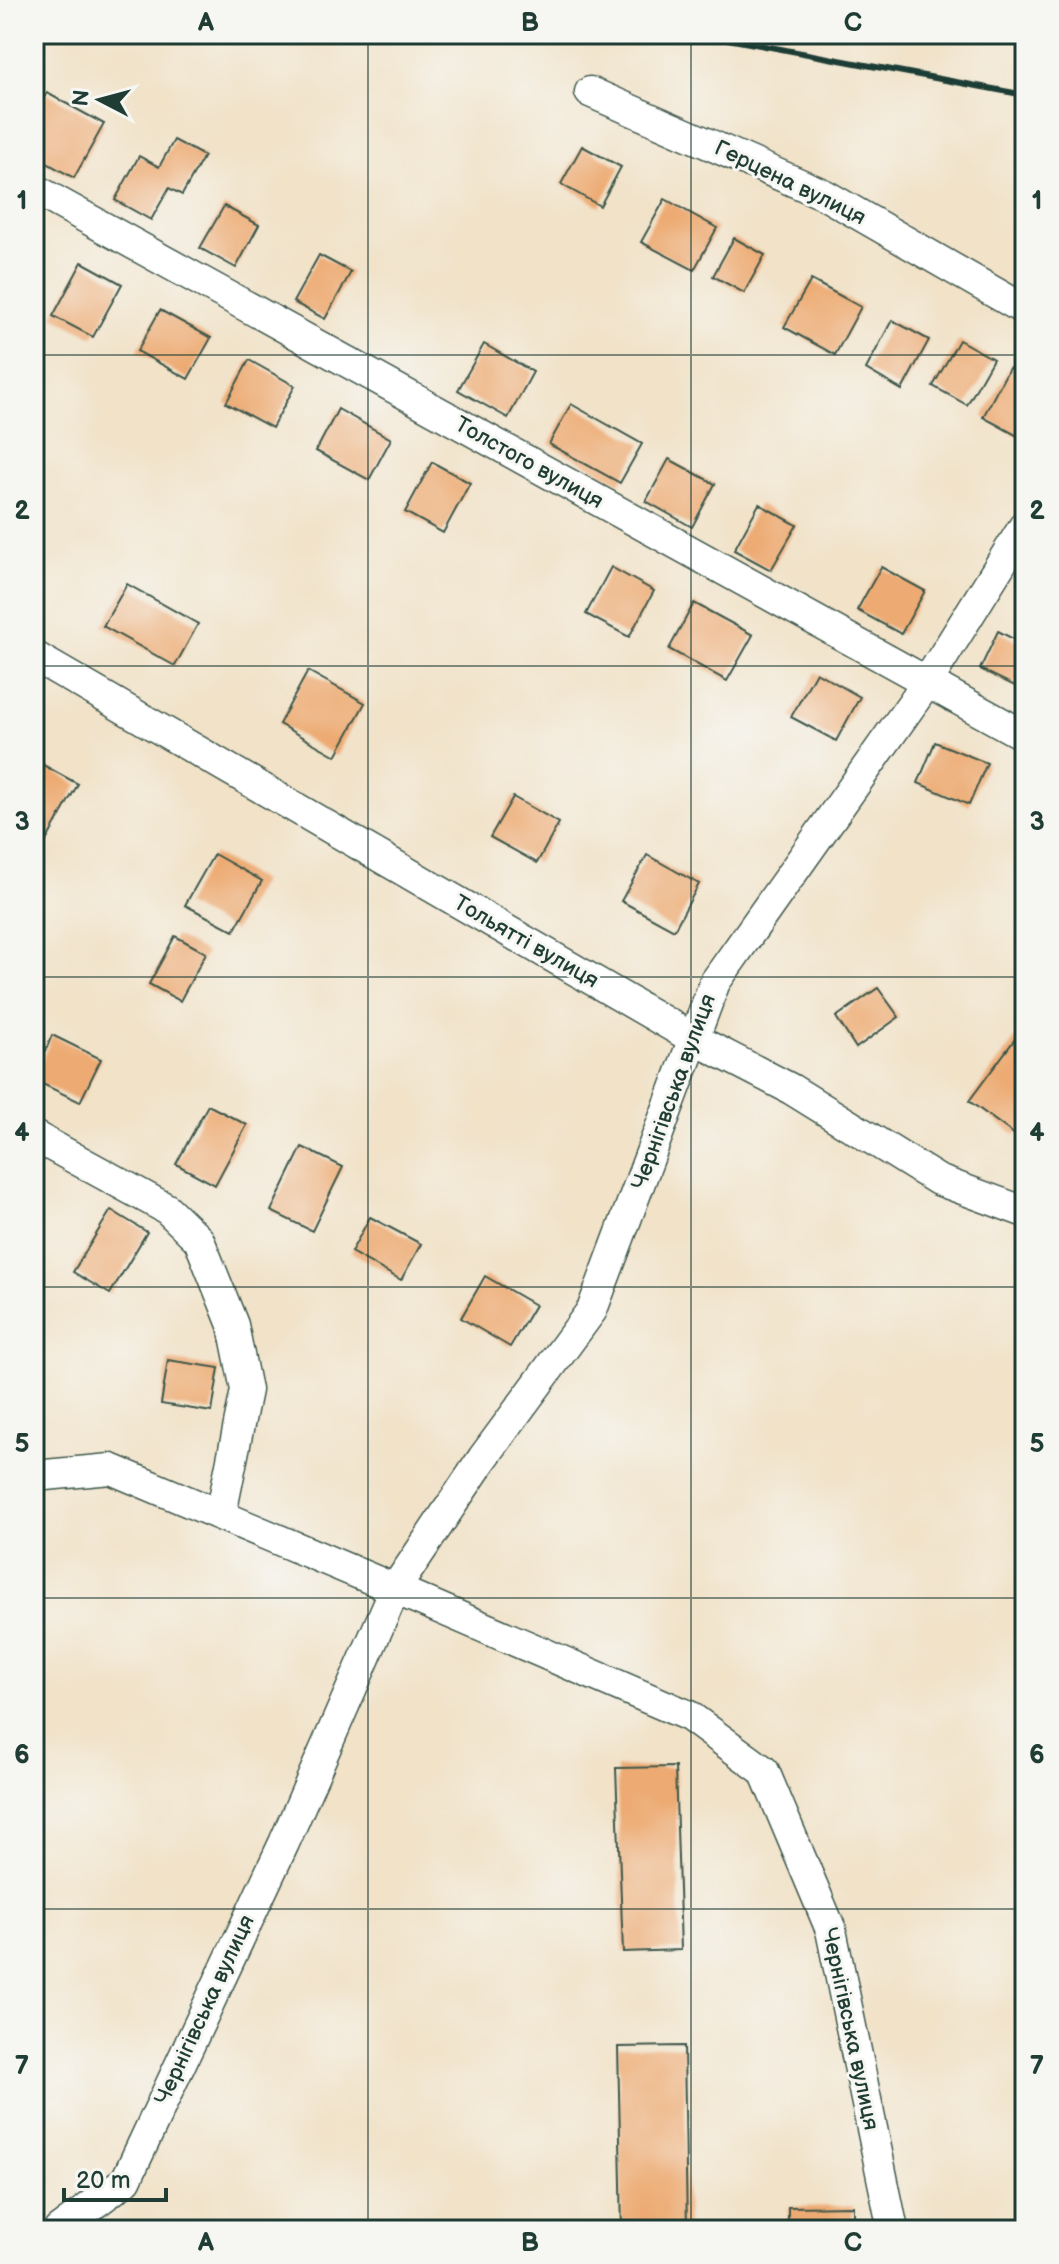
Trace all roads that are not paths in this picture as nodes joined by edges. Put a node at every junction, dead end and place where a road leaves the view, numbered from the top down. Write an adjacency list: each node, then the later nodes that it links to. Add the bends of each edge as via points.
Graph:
1 (590, 92): 3 (street, Герцена вулиця, via 825,195)
2 (34, 189): 6 (street, Толстого вулиця)
3 (1025, 310)
4 (1025, 525): 6 (street, Чернігівська вулиця)
5 (34, 656): 8 (street, Тольятті вулиця)
6 (926, 684): 7 (street, Толстого вулиця); 8 (street, Чернігівська вулиця, via 715,982)
7 (1025, 736)
8 (696, 1040): 10 (street, Тольятті вулиця, via 791,1089 938,1180); 13 (street, Чернігівська вулиця, via 592,1310)
9 (34, 1136): 12 (street, via 167,1209 199,1240 233,1325 246,1390)
10 (1025, 1212)
11 (34, 1476): 12 (street, Чернігівська вулиця, via 111,1469)
12 (221, 1514): 13 (street, Чернігівська вулиця)
13 (395, 1589): 14 (street, Чернігівська вулиця, via 284,1843 126,2180); 15 (street, Чернігівська вулиця, via 689,1716 764,1771 831,1930)
14 (59, 2230)
15 (893, 2230)

